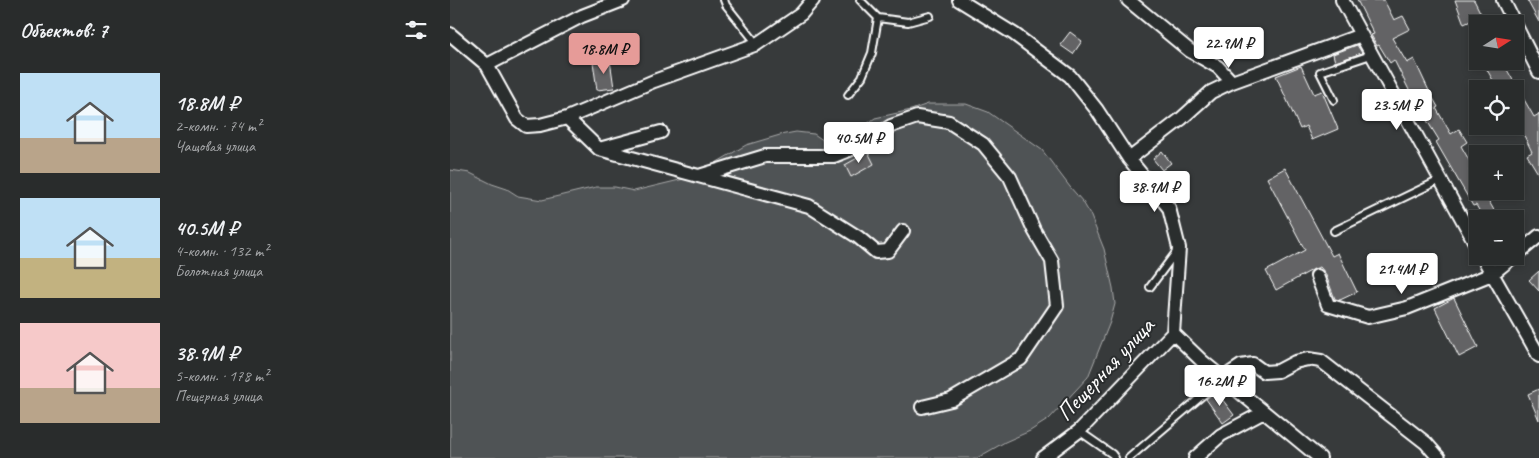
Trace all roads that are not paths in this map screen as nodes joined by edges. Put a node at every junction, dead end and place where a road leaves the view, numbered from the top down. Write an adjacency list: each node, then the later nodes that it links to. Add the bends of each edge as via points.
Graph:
1 (623, 0): 17 (street, via 582,16)
2 (724, 0): 15 (lane)
3 (813, 0): 15 (street, via 801,14)
4 (860, 0): 11 (lane)
5 (959, 0): 25 (street, Пещерная улица, via 1014,34 1070,76)
6 (1128, 0): 19 (street, via 1190,51 1218,67)
7 (1342, 0): 13 (street)
8 (1503, 0): 9 (street)
9 (1510, 15)
10 (930, 16): 11 (lane, via 908,22)
11 (878, 18): 20 (lane, via 872,53 862,77)
12 (450, 34): 17 (street)
13 (1361, 35): 16 (street); 19 (street)
14 (1524, 42): 18 (street)
15 (757, 44): 22 (street, via 654,80)
16 (1371, 55): 21 (lane, via 1320,72); 27 (street)
17 (487, 66): 22 (street, via 517,119 526,126)
18 (1539, 72)
19 (1232, 82): 25 (street, via 1211,92)
20 (848, 95)
21 (1334, 100)
22 (567, 118): 24 (street)
23 (661, 132): 24 (street)
24 (599, 149): 26 (street)
25 (1129, 159): 32 (street, Пещерная улица, via 1169,208)
26 (699, 176): 28 (street, via 809,206 876,252 888,251); 42 (street, via 764,156 834,156 859,146 891,126 917,117 950,122 983,144 1010,177 1034,230 1052,260 1057,306 1021,359 951,400)
27 (1440, 180): 29 (lane); 30 (street)
28 (903, 231)
29 (1334, 231)
30 (1469, 232)
31 (1539, 236): 33 (street)
32 (1180, 248): 38 (lane); 39 (street, Пещерная улица)
33 (1524, 248)
34 (1487, 265): 36 (street)
35 (1504, 265): 36 (street)
36 (1492, 274): 37 (street, via 1407,308 1368,317 1328,306); 40 (street)
37 (1316, 276)
38 (1150, 287)
39 (1173, 333): 41 (street); 44 (street, Пещерная улица)
40 (1539, 356)
41 (1223, 378): 43 (street); 47 (lane); 50 (street, via 1241,366 1253,364 1264,372 1278,371 1308,359 1322,361 1426,443)
42 (922, 407)
43 (1264, 412): 48 (street, via 1221,435); 49 (street)
44 (1079, 431): 45 (street, Пещерная улица); 46 (lane)
45 (1044, 458)
46 (1115, 458)
47 (1130, 458)
48 (1196, 458)
49 (1320, 458)
50 (1439, 458)

